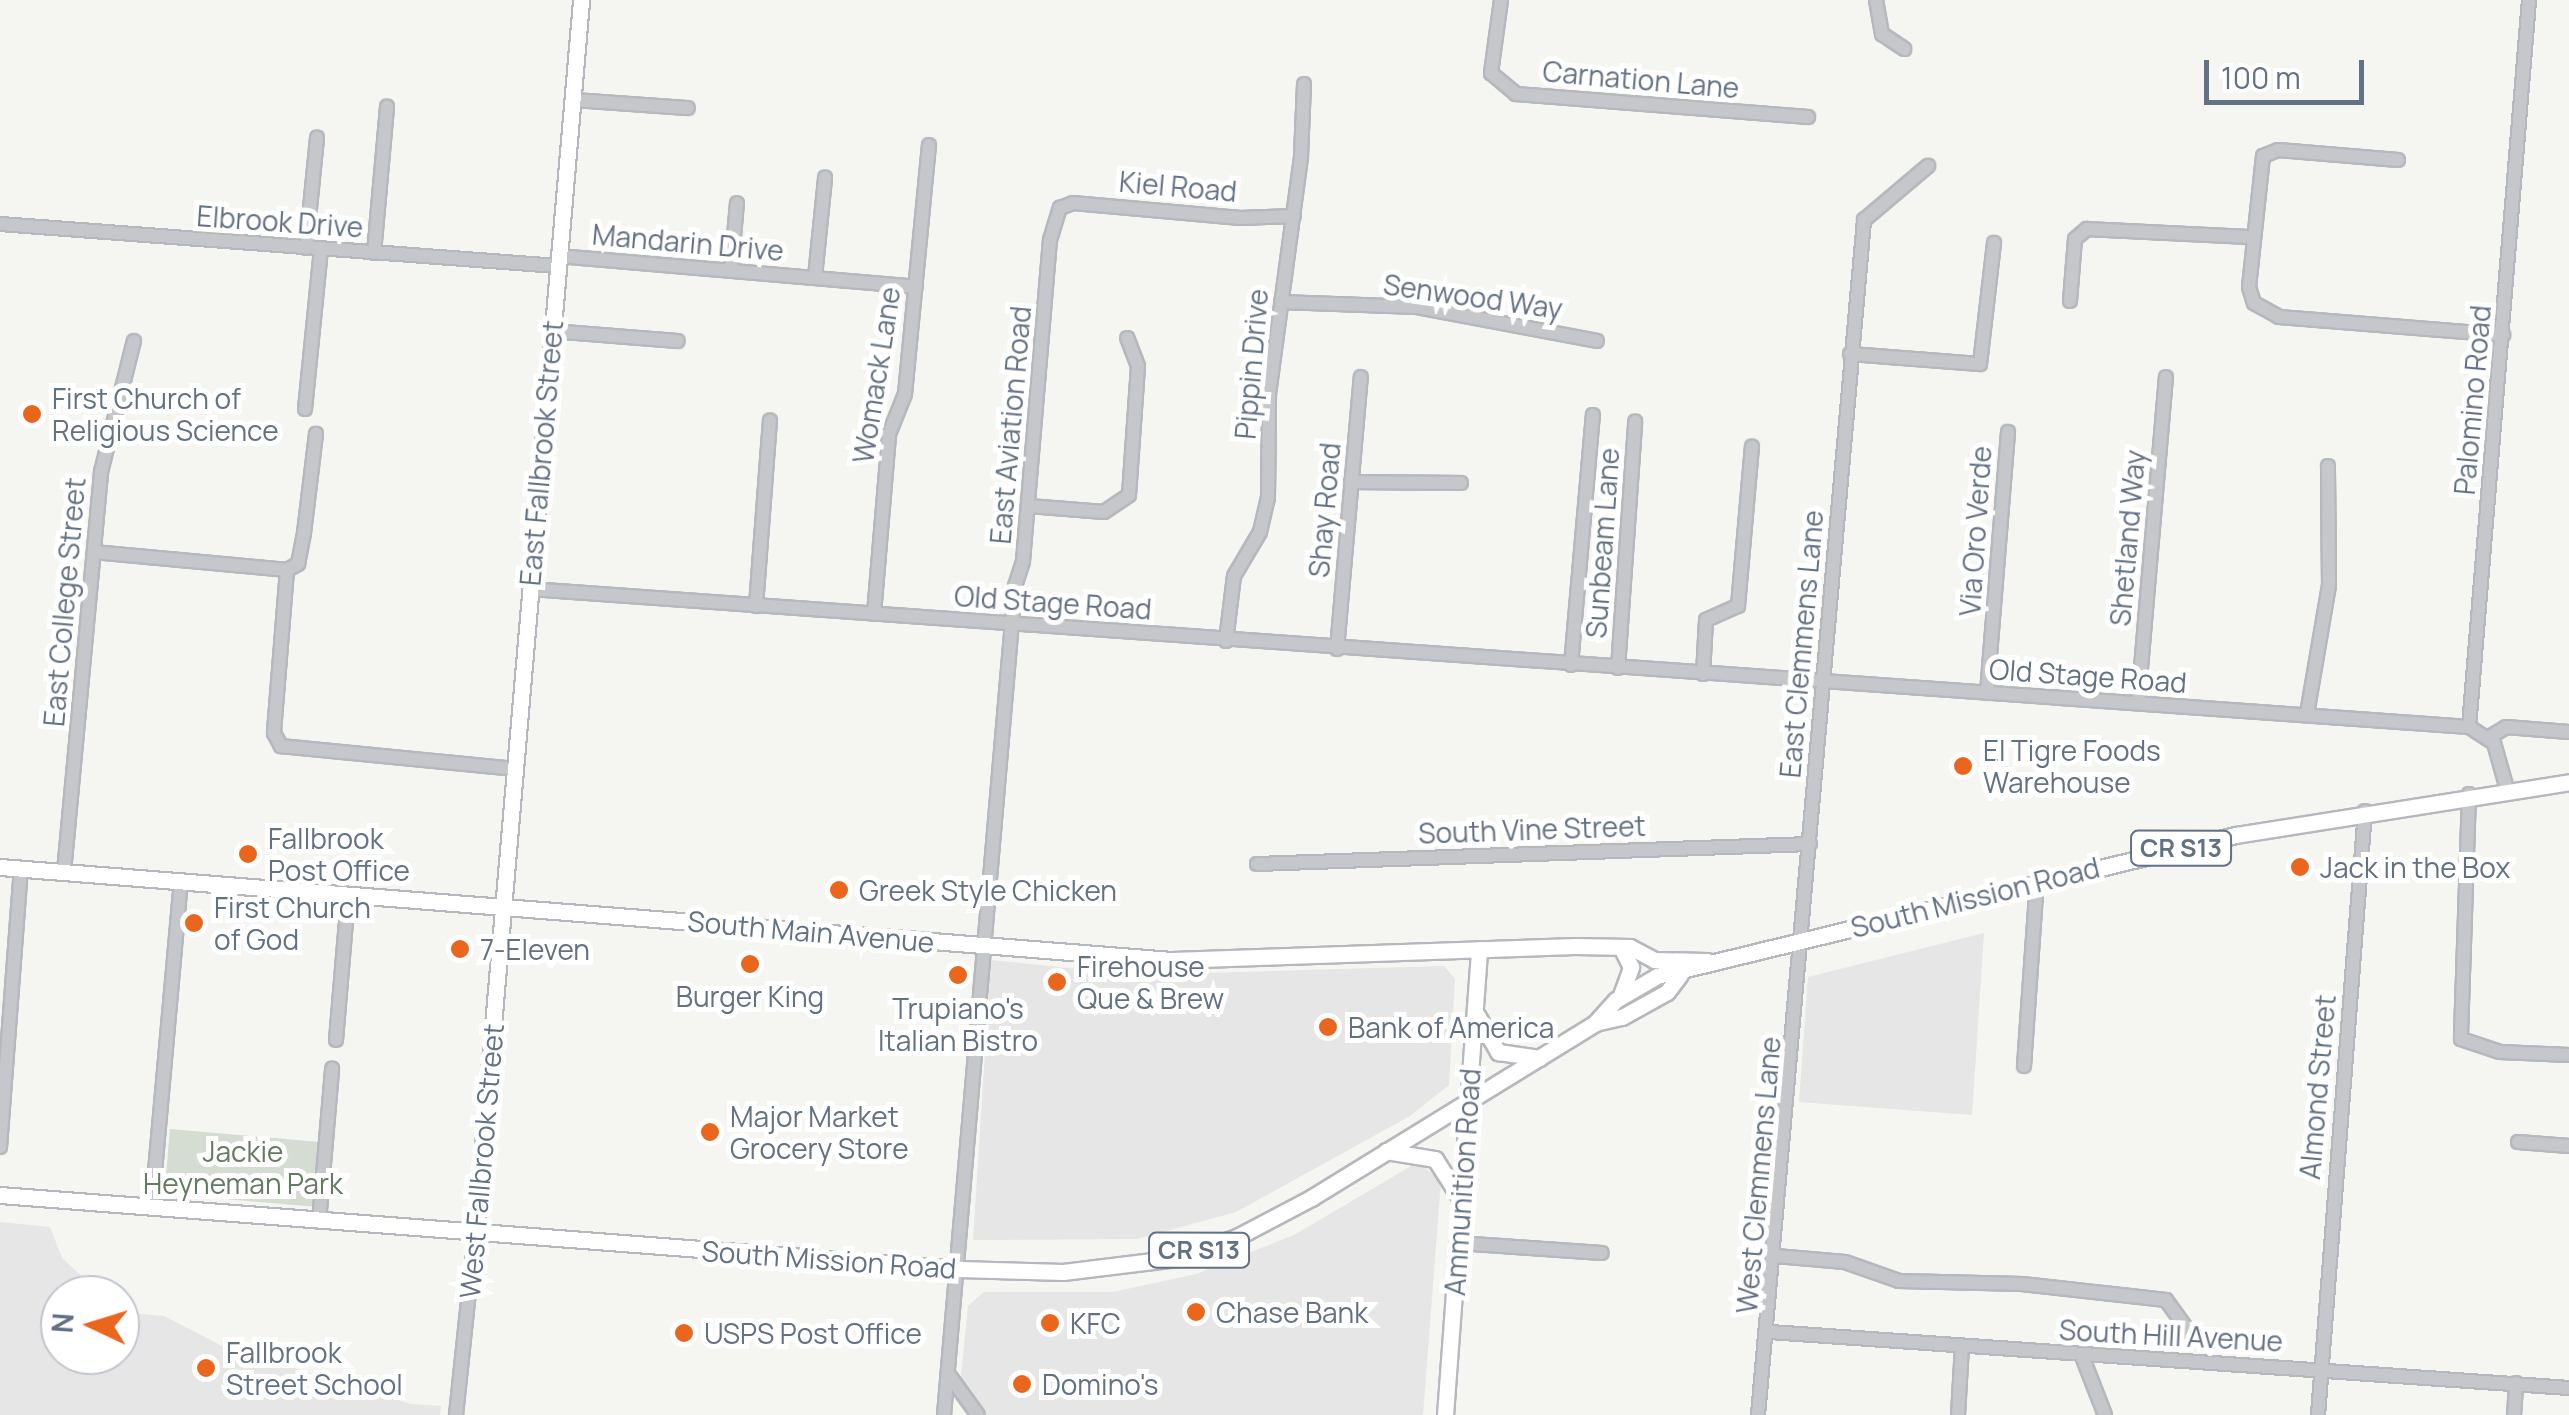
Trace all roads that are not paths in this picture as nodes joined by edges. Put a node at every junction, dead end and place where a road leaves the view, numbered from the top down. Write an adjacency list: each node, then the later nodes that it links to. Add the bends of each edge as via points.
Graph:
1 (581, 0): 7 (main road, East Fallbrook Street)
2 (1501, 0): 10 (street, Carnation Lane, via 1491,73 1516,94)
3 (1876, 0): 5 (street, via 1882,34)
4 (2530, 0): 32 (street, Palomino Road)
5 (1904, 49)
6 (1304, 84): 18 (street, Pippin Drive)
7 (573, 100): 9 (street); 25 (main road, East Fallbrook Street)
8 (387, 107): 24 (street)
9 (688, 108)
10 (1808, 117)
11 (316, 138): 22 (street)
12 (928, 145): 28 (street, Womack Lane)
13 (2398, 160): 20 (street, via 2268,152 2259,164)
14 (1928, 166): 37 (street, East Clemmens Lane, via 1864,220)
15 (825, 178): 27 (street, Mandarin Drive)
16 (737, 203): 26 (street)
17 (1060, 208): 18 (street, Kiel Road, via 1074,203 1240,218); 50 (street, East Aviation Road, via 1050,240)
18 (1294, 216): 30 (street, Pippin Drive)
19 (0, 224): 22 (street, Elbrook Drive)
20 (2253, 237): 29 (street, via 2087,228 2075,239); 32 (street, via 2254,303 2274,316)
21 (1994, 243): 37 (street, via 1980,364)
22 (306, 248): 23 (street, Elbrook Drive)
23 (321, 248): 24 (street, Elbrook Drive); 40 (street)
24 (374, 252): 25 (street, Elbrook Drive)
25 (558, 261): 26 (street, Mandarin Drive); 31 (main road, East Fallbrook Street)
26 (731, 271): 27 (street, Mandarin Drive)
27 (815, 276): 28 (street, Mandarin Drive)
28 (916, 287): 55 (street, Womack Lane, via 905,394 889,434)
29 (2070, 301)
30 (1281, 302): 36 (street, Senwood Way, via 1417,308); 57 (street, Pippin Drive, via 1269,394 1268,498 1260,532 1234,576)
31 (551, 331): 34 (street); 53 (main road, East Fallbrook Street)
32 (2503, 335): 66 (street, Palomino Road)
33 (1128, 338): 50 (street, via 1138,366 1129,496 1104,512)
34 (678, 340)
35 (134, 341): 51 (street, East College Street, via 105,449)
36 (1597, 341)
37 (1850, 354): 62 (street, East Clemmens Lane)
38 (1361, 376): 48 (street, Shay Road)
39 (2166, 377): 64 (street, Shetland Way)
40 (305, 408)
41 (1593, 416): 59 (street)
42 (770, 421): 54 (street)
43 (1635, 422): 60 (street, Sunbeam Lane)
44 (2008, 432): 63 (street, Via Oro Verde)
45 (316, 434): 52 (street, via 298,564)
46 (1752, 447): 61 (street, via 1738,606 1706,620)
47 (2328, 466): 65 (street, via 2329,586)
48 (1351, 482): 49 (street); 58 (street, Shay Road)
49 (1461, 482)
50 (1029, 506): 56 (street, East Aviation Road)
51 (94, 552): 52 (street); 78 (street, East College Street)
52 (287, 570): 69 (street, via 274,733 281,746)
53 (530, 590): 54 (street, Old Stage Road); 69 (main road, East Fallbrook Street)
54 (756, 606): 55 (street, Old Stage Road)
55 (874, 614): 56 (street, Old Stage Road)
56 (1012, 623): 57 (street, Old Stage Road); 84 (street, East Aviation Road)
57 (1226, 641): 58 (street, Old Stage Road)
58 (1337, 649): 59 (street, Old Stage Road)
59 (1571, 665): 60 (street, Old Stage Road)
60 (1618, 668): 61 (street, Old Stage Road)
61 (1703, 674): 62 (street, Old Stage Road)
62 (1822, 682): 63 (street, Old Stage Road); 74 (street, East Clemmens Lane)
63 (1988, 694): 64 (street, Old Stage Road)
64 (2138, 702): 65 (street, Old Stage Road)
65 (2308, 714): 66 (street, Old Stage Road)
66 (2469, 727): 68 (street)
67 (2569, 732): 68 (street, via 2506,727)
68 (2488, 738): 71 (street)
69 (515, 768): 82 (main road, East Fallbrook Street)
70 (2569, 782): 71 (main road, South Mission Road / CR S13)
71 (2506, 789): 72 (main road, South Mission Road / CR S13)
72 (2469, 794): 73 (main road, South Mission Road / CR S13); 93 (street, via 2461,1040 2500,1052)
73 (2364, 810): 80 (main road, South Mission Road / CR S13); 115 (street, Almond Street)
74 (1810, 844): 75 (street, South Vine Street); 83 (street, East Clemmens Lane)
75 (1257, 864)
76 (0, 867): 77 (main road, South Main Avenue)
77 (21, 869): 78 (main road, South Main Avenue); 100 (street)
78 (64, 872): 79 (main road, South Main Avenue)
79 (182, 880): 81 (main road, South Main Avenue); 104 (street)
80 (2038, 880): 83 (main road, South Mission Road / CR S13); 95 (street)
81 (348, 897): 82 (main road, South Main Avenue); 92 (street)
82 (504, 907): 84 (main road, South Main Avenue); 106 (main road, West Fallbrook Street)
83 (1802, 938): 87 (main road, South Mission Road / CR S13); 109 (street, West Clemmens Lane)
84 (985, 945): 85 (main road, South Main Avenue, via 1172,960); 110 (street, East Aviation Road)
85 (1479, 948): 86 (main road, South Main Avenue); 90 (main road, Ammunition Road)
86 (1622, 949): 87 (main road, South Main Avenue, via 1654,960); 89 (main road, via 1631,974)
87 (1716, 962): 88 (main road, South Mission Road / CR S13)
88 (1680, 975): 89 (main road, South Mission Road / CR S13, via 1657,976); 91 (main road, South Mission Road / CR S13, via 1667,992 1622,1017)
89 (1616, 1000): 91 (main road, South Mission Road / CR S13)
90 (1475, 1012): 94 (main road, via 1498,1052); 97 (main road, Ammunition Road)
91 (1596, 1022): 94 (main road, South Mission Road / CR S13)
92 (336, 1040)
93 (2569, 1055)
94 (1540, 1058): 97 (main road, South Mission Road / CR S13)
95 (2024, 1066)
96 (332, 1069): 105 (street)
97 (1469, 1100): 101 (main road, South Mission Road / CR S13); 103 (main road, Ammunition Road)
98 (2518, 1142): 99 (street)
99 (2569, 1146)
100 (0, 1147)
101 (1386, 1151): 103 (main road, via 1436,1159); 110 (main road, South Mission Road / CR S13, via 1272,1220 1177,1258 1063,1272)
102 (0, 1195): 104 (main road, South Mission Road / CR S13)
103 (1461, 1201): 107 (main road, Ammunition Road)
104 (152, 1205): 105 (main road, South Mission Road / CR S13)
105 (319, 1222): 106 (main road, South Mission Road / CR S13)
106 (474, 1235): 110 (main road, South Mission Road / CR S13); 120 (street, West Fallbrook Street)
107 (1458, 1242): 108 (street); 124 (main road, Ammunition Road)
108 (1602, 1253)
109 (1776, 1256): 111 (street, West Clemmens Lane); 112 (street, via 1845,1262 1899,1281 2022,1284 2166,1300)
110 (960, 1268): 116 (street, East Aviation Road)
111 (1770, 1332): 113 (street, South Hill Avenue); 125 (street, West Clemmens Lane)
112 (2192, 1336)
113 (1962, 1346): 114 (street, South Hill Avenue); 126 (street)
114 (2082, 1356): 115 (street, South Hill Avenue); 127 (street)
115 (2320, 1367): 117 (street, South Hill Avenue); 128 (street, Almond Street)
116 (948, 1376): 119 (street, East Aviation Road); 123 (street)
117 (2516, 1383): 118 (street, South Hill Avenue); 129 (street)
118 (2569, 1388)
119 (945, 1400): 121 (street, East Aviation Road); 122 (street)
120 (456, 1415)
121 (944, 1415)
122 (956, 1415)
123 (978, 1415)
124 (1445, 1415)
125 (1758, 1415)
126 (1958, 1415)
127 (2105, 1415)
128 (2318, 1415)
129 (2514, 1415)

